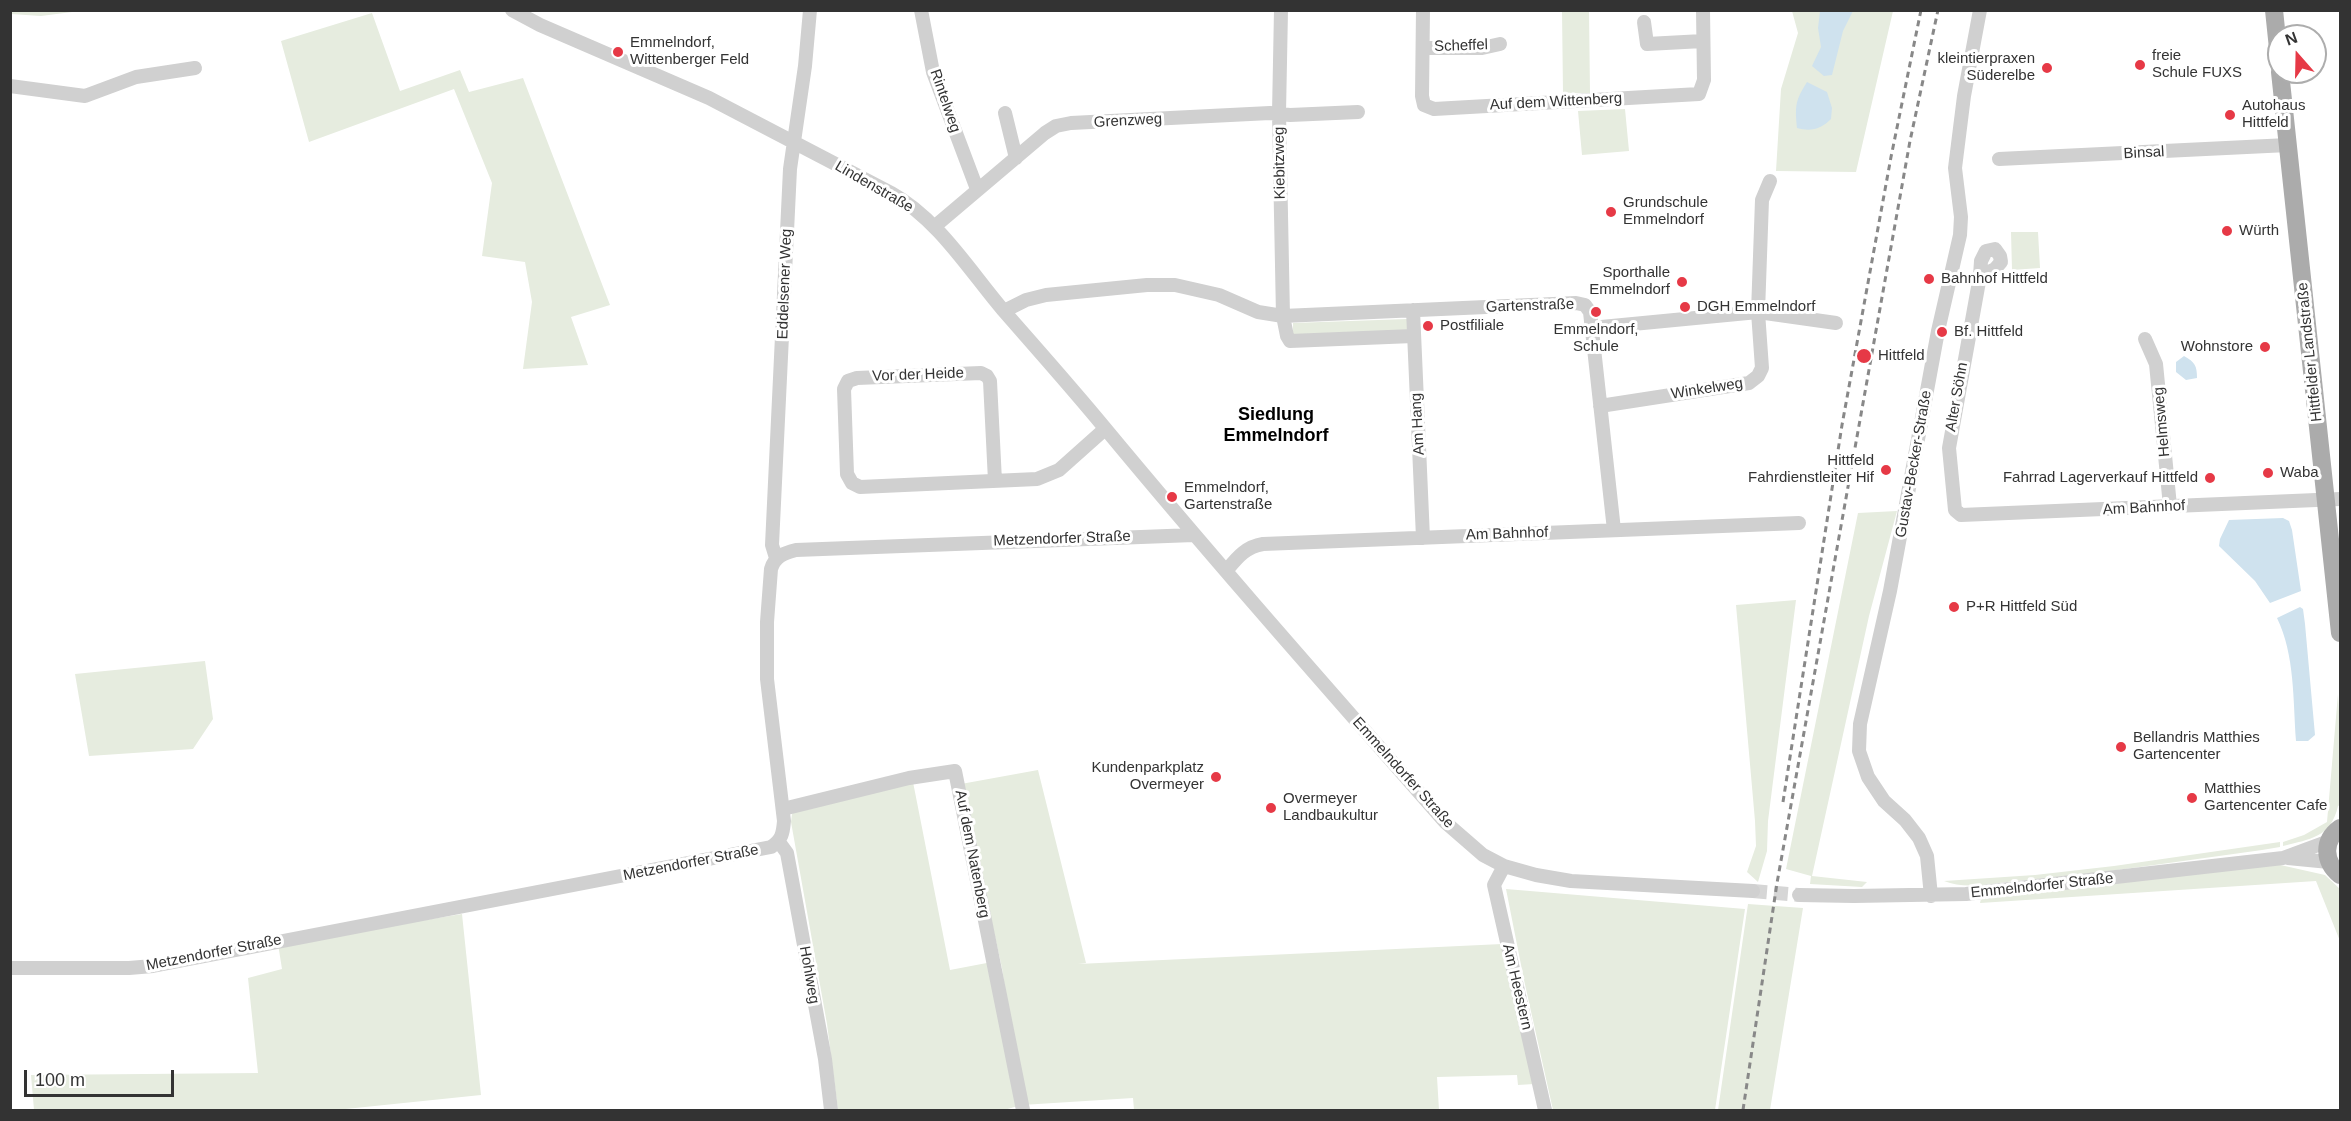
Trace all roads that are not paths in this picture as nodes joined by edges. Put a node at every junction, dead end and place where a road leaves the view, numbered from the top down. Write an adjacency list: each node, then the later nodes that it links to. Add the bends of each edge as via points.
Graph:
1 (512, 10): 10 (street, Lindenstraße)
2 (546, 10): 10 (street)
3 (810, 10): 20 (street, Eddelsener Weg, via 806,66)
4 (921, 10): 25 (street, Rintelweg, via 933,72)
5 (1281, 10): 19 (street, Kiebitzweg)
6 (1424, 10): 13 (street, Auf dem Wittenberg)
7 (1702, 10): 11 (street, Auf dem Wittenberg)
8 (1980, 10): 57 (street, Gustav-Becker-Straße, via 1955,168 1960,235 1860,724 1859,751 1868,777 1884,801 1919,838 1927,856)
9 (1644, 21): 11 (street, via 1647,44)
10 (540, 25): 20 (street, Lindenstraße, via 709,98)
11 (1703, 40): 13 (street, Auf dem Wittenberg, via 1704,80 1699,94 1434,109 1424,105 1422,96)
12 (1500, 44): 13 (street, Scheffel, via 1482,48)
13 (1423, 48)
14 (195, 68): 16 (street, via 136,77 85,96)
15 (2281, 84): 21 (main road, Hittfelder Landstraße)
16 (10, 86)
17 (1358, 112): 19 (street, Grenzweg)
18 (1005, 113): 22 (street)
19 (1280, 113): 22 (street, Grenzweg, via 1071,123 1050,130); 31 (street, Kiebitzweg)
20 (792, 141): 26 (street, Lindenstraße, via 898,197); 46 (street, Eddelsener Weg, via 772,545)
21 (2288, 145): 23 (street, Binsal); 39 (main road, Hittfelder Landstraße)
22 (1016, 158): 25 (street, Grenzweg)
23 (2000, 159)
24 (1770, 181): 30 (street, Winkelweg, via 1762,200)
25 (977, 189): 26 (street, Grenzweg)
26 (934, 227): 29 (street, Lindenstraße)
27 (1980, 276): 41 (street, Alter Söhn, via 1948,448 1955,510)
28 (1413, 310): 31 (street, Gartenstraße); 33 (street, Gartenstraße, via 1576,303 1585,305 1590,312); 34 (street, Am Hang)
29 (1004, 311): 31 (street, Gartenstraße, via 1046,295 1175,285 1219,295 1258,312); 37 (street, Lindenstraße)
30 (1758, 312): 32 (street); 33 (street); 36 (street, Winkelweg, via 1762,368 1749,383)
31 (1283, 316): 34 (street, via 1290,341)
32 (1836, 323)
33 (1591, 328): 36 (street, Gartenstraße)
34 (1413, 336): 45 (street, Am Hang)
35 (2145, 339): 40 (street, Helmsweg, via 2156,364)
36 (1600, 406): 43 (street, Gartenstraße)
37 (1105, 429): 38 (street, Vor der Heide, via 1048,476); 44 (street, Lindenstraße)
38 (995, 481): 38 (street, Vor der Heide, via 860,487 852,483 847,474 846,453 844,389 848,381 981,373 987,376)
39 (2333, 499): 40 (street, Am Bahnhof); 48 (main road, Hittfelder Landstraße)
40 (2170, 506): 41 (street, Am Bahnhof)
41 (1961, 515)
42 (1799, 523): 43 (street, Am Bahnhof)
43 (1614, 530): 45 (street, Am Bahnhof)
44 (1194, 535): 46 (street, Metzendorfer Straße, via 796,550); 47 (street, Emmelndorfer Straße)
45 (1423, 538): 47 (street, Am Bahnhof, via 1263,544 1242,553)
46 (776, 558): 49 (street, Metzendorfer Straße, via 771,569 766,658)
47 (1226, 572): 53 (street, Emmelndorfer Straße, via 1444,822)
48 (2340, 633)
49 (783, 809): 51 (street, Metzendorfer Straße); 60 (street, Auf dem Natenberg, via 909,778 955,771)
50 (2335, 834): 52 (street, Emmelndorfer Straße); 54 (main road, via 2327,848)
51 (779, 842): 58 (street, Metzendorfer Straße, via 756,852 153,966); 59 (street, Hohlweg, via 787,853)
52 (2283, 858): 54 (street, Emmelndorfer Straße); 57 (street, Emmelndorfer Straße)
53 (1504, 866): 55 (street, Emmelndorfer Straße, via 1571,881); 61 (street, Am Heestern, via 1494,885)
54 (2335, 868)
55 (1753, 891)
56 (1799, 895): 57 (street, Emmelndorfer Straße)
57 (1930, 896)
58 (10, 968)
59 (831, 1110)
60 (1023, 1110)
61 (1545, 1110)

